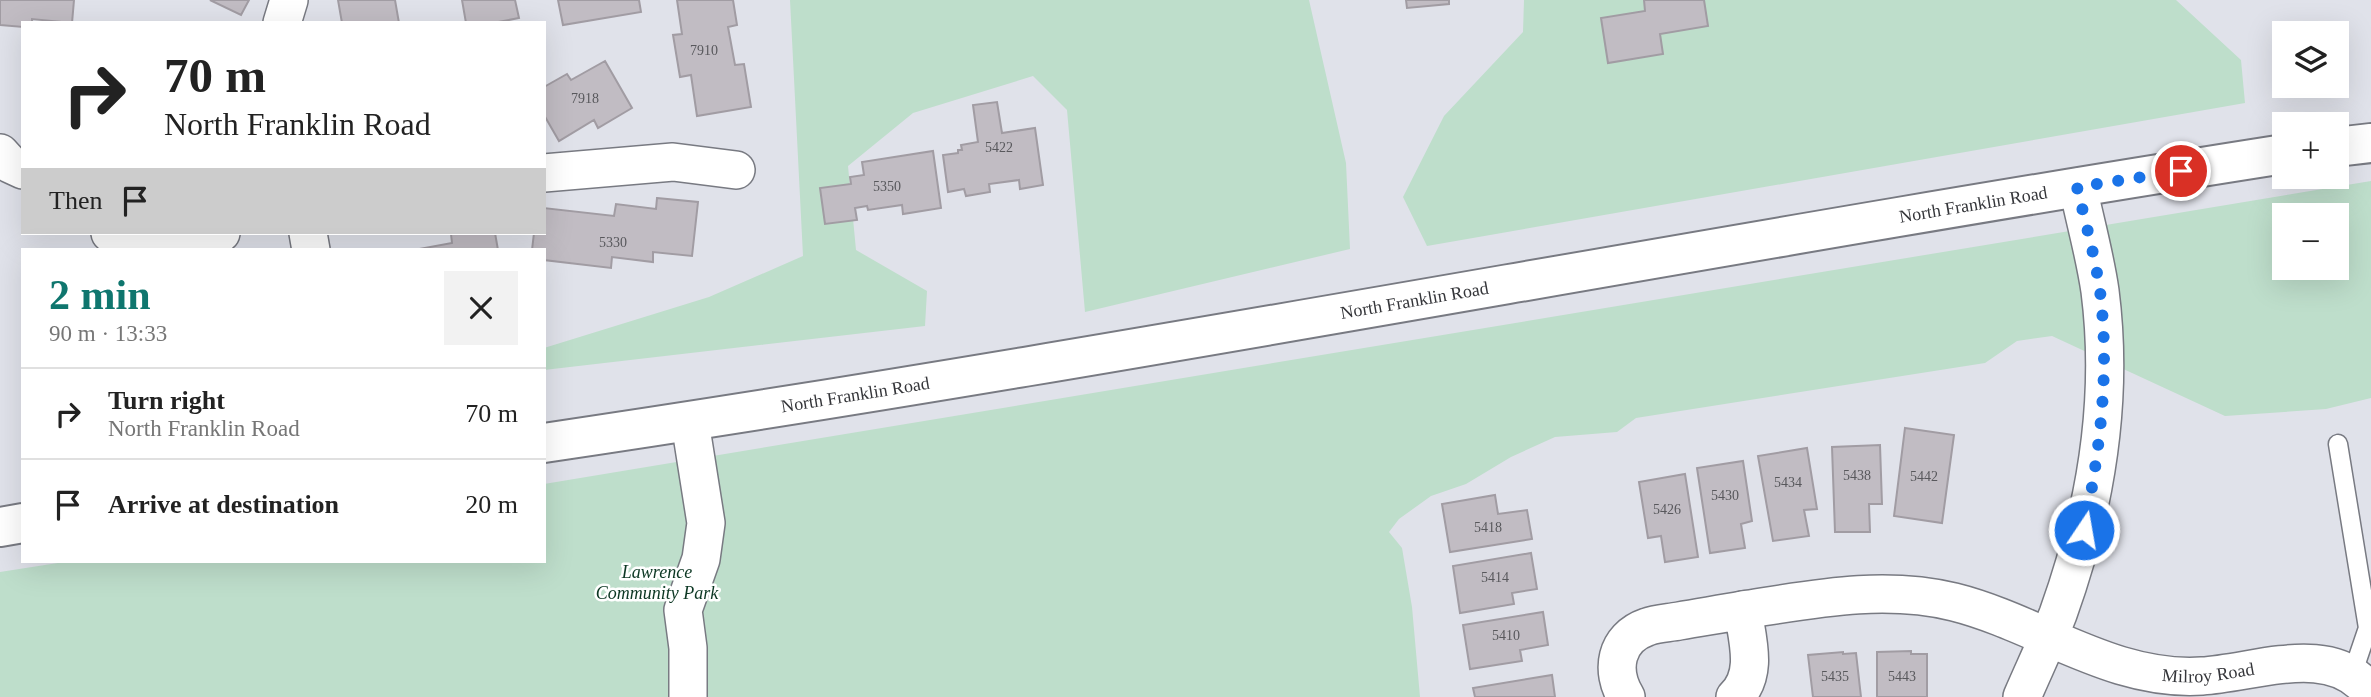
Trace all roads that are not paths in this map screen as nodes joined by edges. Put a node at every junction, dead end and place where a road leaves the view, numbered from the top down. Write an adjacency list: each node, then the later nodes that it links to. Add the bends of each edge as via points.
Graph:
1 (289, 0): 2 (street)
2 (283, 21)
3 (2371, 142): 4 (main road)
4 (2349, 145)
5 (0, 153): 7 (street)
6 (2272, 156): 10 (main road, North Franklin Road)
7 (21, 169)
8 (736, 170): 9 (street, via 673,162)
9 (546, 173)
10 (2077, 187): 15 (main road, North Franklin Road); 21 (street, via 2099,289 2104,334 2103,413 2084,530)
11 (113, 235): 13 (street)
12 (213, 235): 14 (street)
13 (129, 248)
14 (163, 248)
15 (690, 422): 16 (main road, North Franklin Road); 23 (street, via 706,523 701,559 683,610)
16 (546, 443)
17 (2338, 444): 22 (lane, via 2368,628)
18 (21, 523): 19 (main road)
19 (0, 527)
20 (1743, 610): 21 (street, Milroy Road, via 1835,596 1901,594 1969,607); 24 (street, via 1653,625 1634,634 1616,664); 25 (street, via 1751,664)
21 (2048, 637): 22 (street, Milroy Road, via 2108,662 2155,674 2199,677 2306,662 2327,664); 26 (street)
22 (2363, 685)
23 (688, 697)
24 (1626, 697)
25 (1735, 697)
26 (2022, 697)

